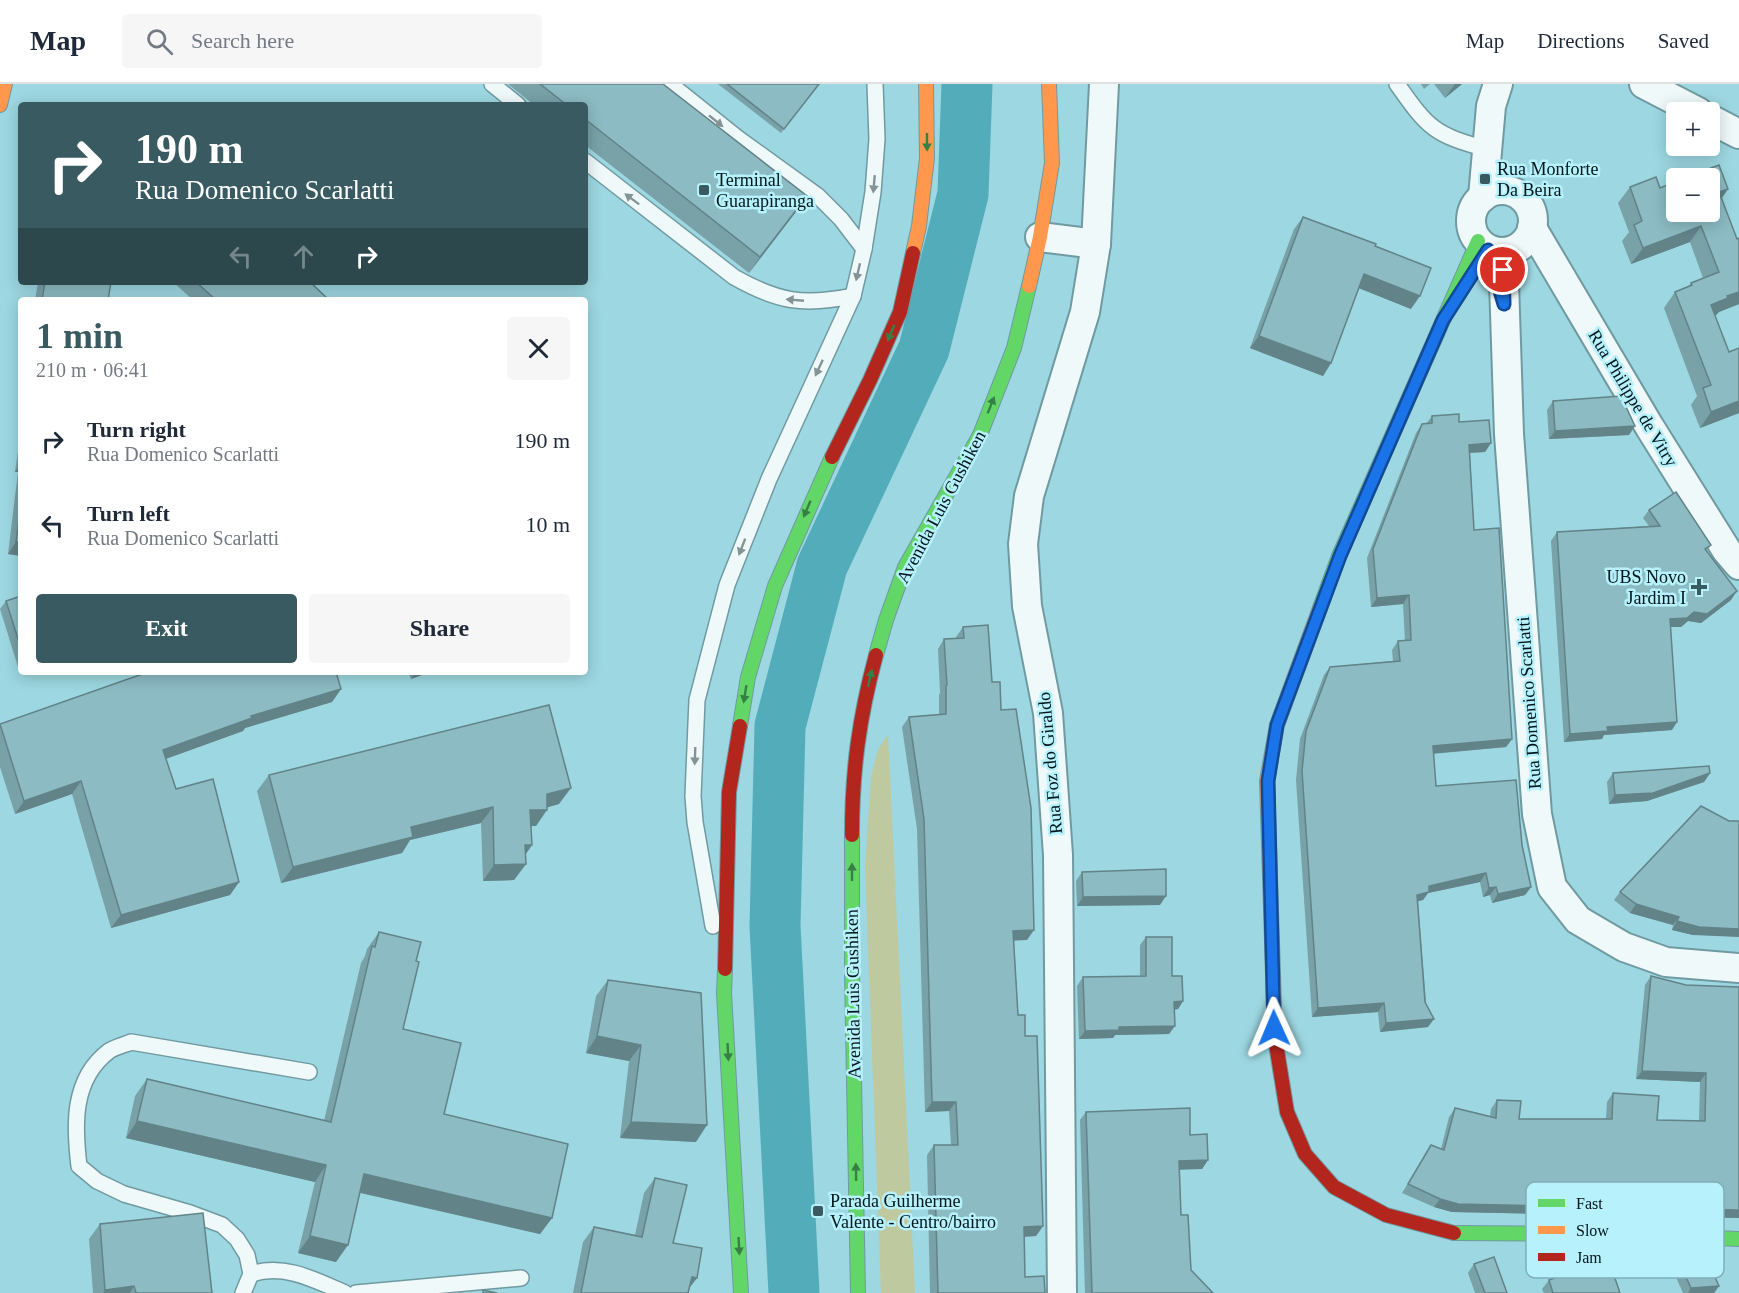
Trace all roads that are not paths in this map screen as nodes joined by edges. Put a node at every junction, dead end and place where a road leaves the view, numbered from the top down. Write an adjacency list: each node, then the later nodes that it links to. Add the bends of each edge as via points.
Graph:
1 (5, 84): 13 (main road)
2 (492, 84): 11 (lane)
3 (670, 84): 24 (lane, one-way to 24, via 818,196)
4 (875, 84): 24 (lane, one-way to 24, via 876,150)
5 (926, 84): 29 (main road, one-way to 29, via 927,158 919,226 900,312 819,482 780,575 748,677 729,792)
6 (1049, 84): 21 (main road, Avenida Luis Gushiken, via 1052,163)
7 (1104, 84): 22 (street, Rua Foz do Giraldo)
8 (1397, 84): 16 (lane, via 1437,132)
9 (1644, 84): 12 (street)
10 (1494, 95): 16 (street); 18 (street)
11 (514, 102)
12 (1679, 102)
13 (0, 105)
14 (1720, 124): 15 (street)
15 (1739, 134)
16 (1487, 148): 19 (street)
17 (588, 163): 25 (lane, one-way to 17, via 823,302 761,292 734,277)
18 (1511, 191): 19 (street, via 1497,190); 20 (street, via 1524,200 1532,213)
19 (1484, 196): 23 (street, via 1473,209 1471,226)
20 (1532, 228): 23 (street, via 1526,241 1516,249); 27 (street, Rua Philippe de Vitry, via 1655,436 1726,551)
21 (1040, 237): 22 (street); 40 (main road, Avenida Luis Gushiken, one-way to 21, via 852,913 852,794 858,733 886,620 905,567 980,435 1014,348)
22 (1096, 244): 41 (street, Rua Foz do Giraldo, via 1085,312 1029,496 1023,544 1027,606 1048,713 1058,855)
23 (1490, 248): 26 (street); 28 (street, Rua Domenico Scarlatti, via 1504,304 1509,434 1537,814 1552,887 1578,920 1624,947 1666,962)
24 (864, 249): 25 (lane, one-way to 25)
25 (853, 296): 29 (lane, one-way to 29, via 769,478 727,585 697,700 695,822)
26 (1443, 320): 31 (main road, via 1340,556 1277,725 1268,781 1274,1028 1287,1112 1305,1154 1334,1187 1386,1215 1449,1233)
27 (1739, 565)
28 (1739, 968)
29 (724, 993): 39 (main road, one-way to 39)
30 (309, 1072): 34 (lane, via 131,1042 111,1050 92,1068 77,1103 79,1166 97,1181 124,1194 222,1225 247,1255)
31 (1526, 1233)
32 (1724, 1238): 33 (main road)
33 (1739, 1239)
34 (251, 1274): 36 (lane); 37 (lane, via 281,1270)
35 (521, 1278): 38 (lane)
36 (243, 1293)
37 (345, 1293)
38 (356, 1293)
39 (741, 1293)
40 (858, 1293)
41 (1062, 1293)

